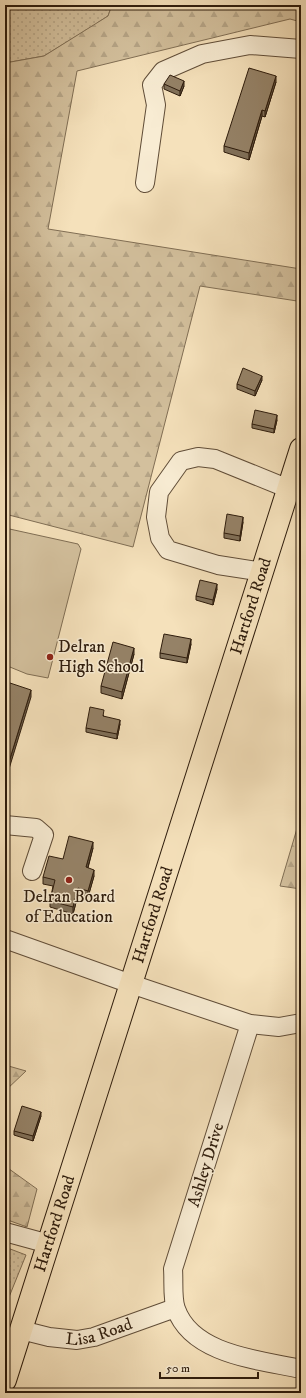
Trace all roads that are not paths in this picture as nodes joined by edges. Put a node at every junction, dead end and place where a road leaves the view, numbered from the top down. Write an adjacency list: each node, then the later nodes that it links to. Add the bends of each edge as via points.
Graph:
1 (301, 49): 2 (street, via 250,45 202,54 163,71 152,85 156,105)
2 (145, 183)
3 (301, 449): 4 (main road, Hartford Road)
4 (289, 489): 5 (main road, Hartford Road); 5 (street, via 215,459 198,457 181,462 159,492 156,517 160,538 168,550 218,565)
5 (263, 572): 9 (main road, Hartford Road)
6 (5, 825): 7 (street, via 36,828 44,836)
7 (32, 872)
8 (5, 939): 9 (street)
9 (131, 984): 11 (street); 13 (main road, Hartford Road)
10 (301, 1023): 11 (street, via 279,1027)
11 (250, 1024): 14 (street, Ashley Drive, via 173,1269)
12 (5, 1232): 13 (street)
13 (49, 1244): 15 (main road, Hartford Road)
14 (175, 1308): 15 (street, Lisa Road, via 94,1337 77,1340); 17 (street, via 183,1324 212,1347 245,1358)
15 (21, 1330): 16 (main road, Hartford Road)
16 (7, 1367)
17 (301, 1369)

